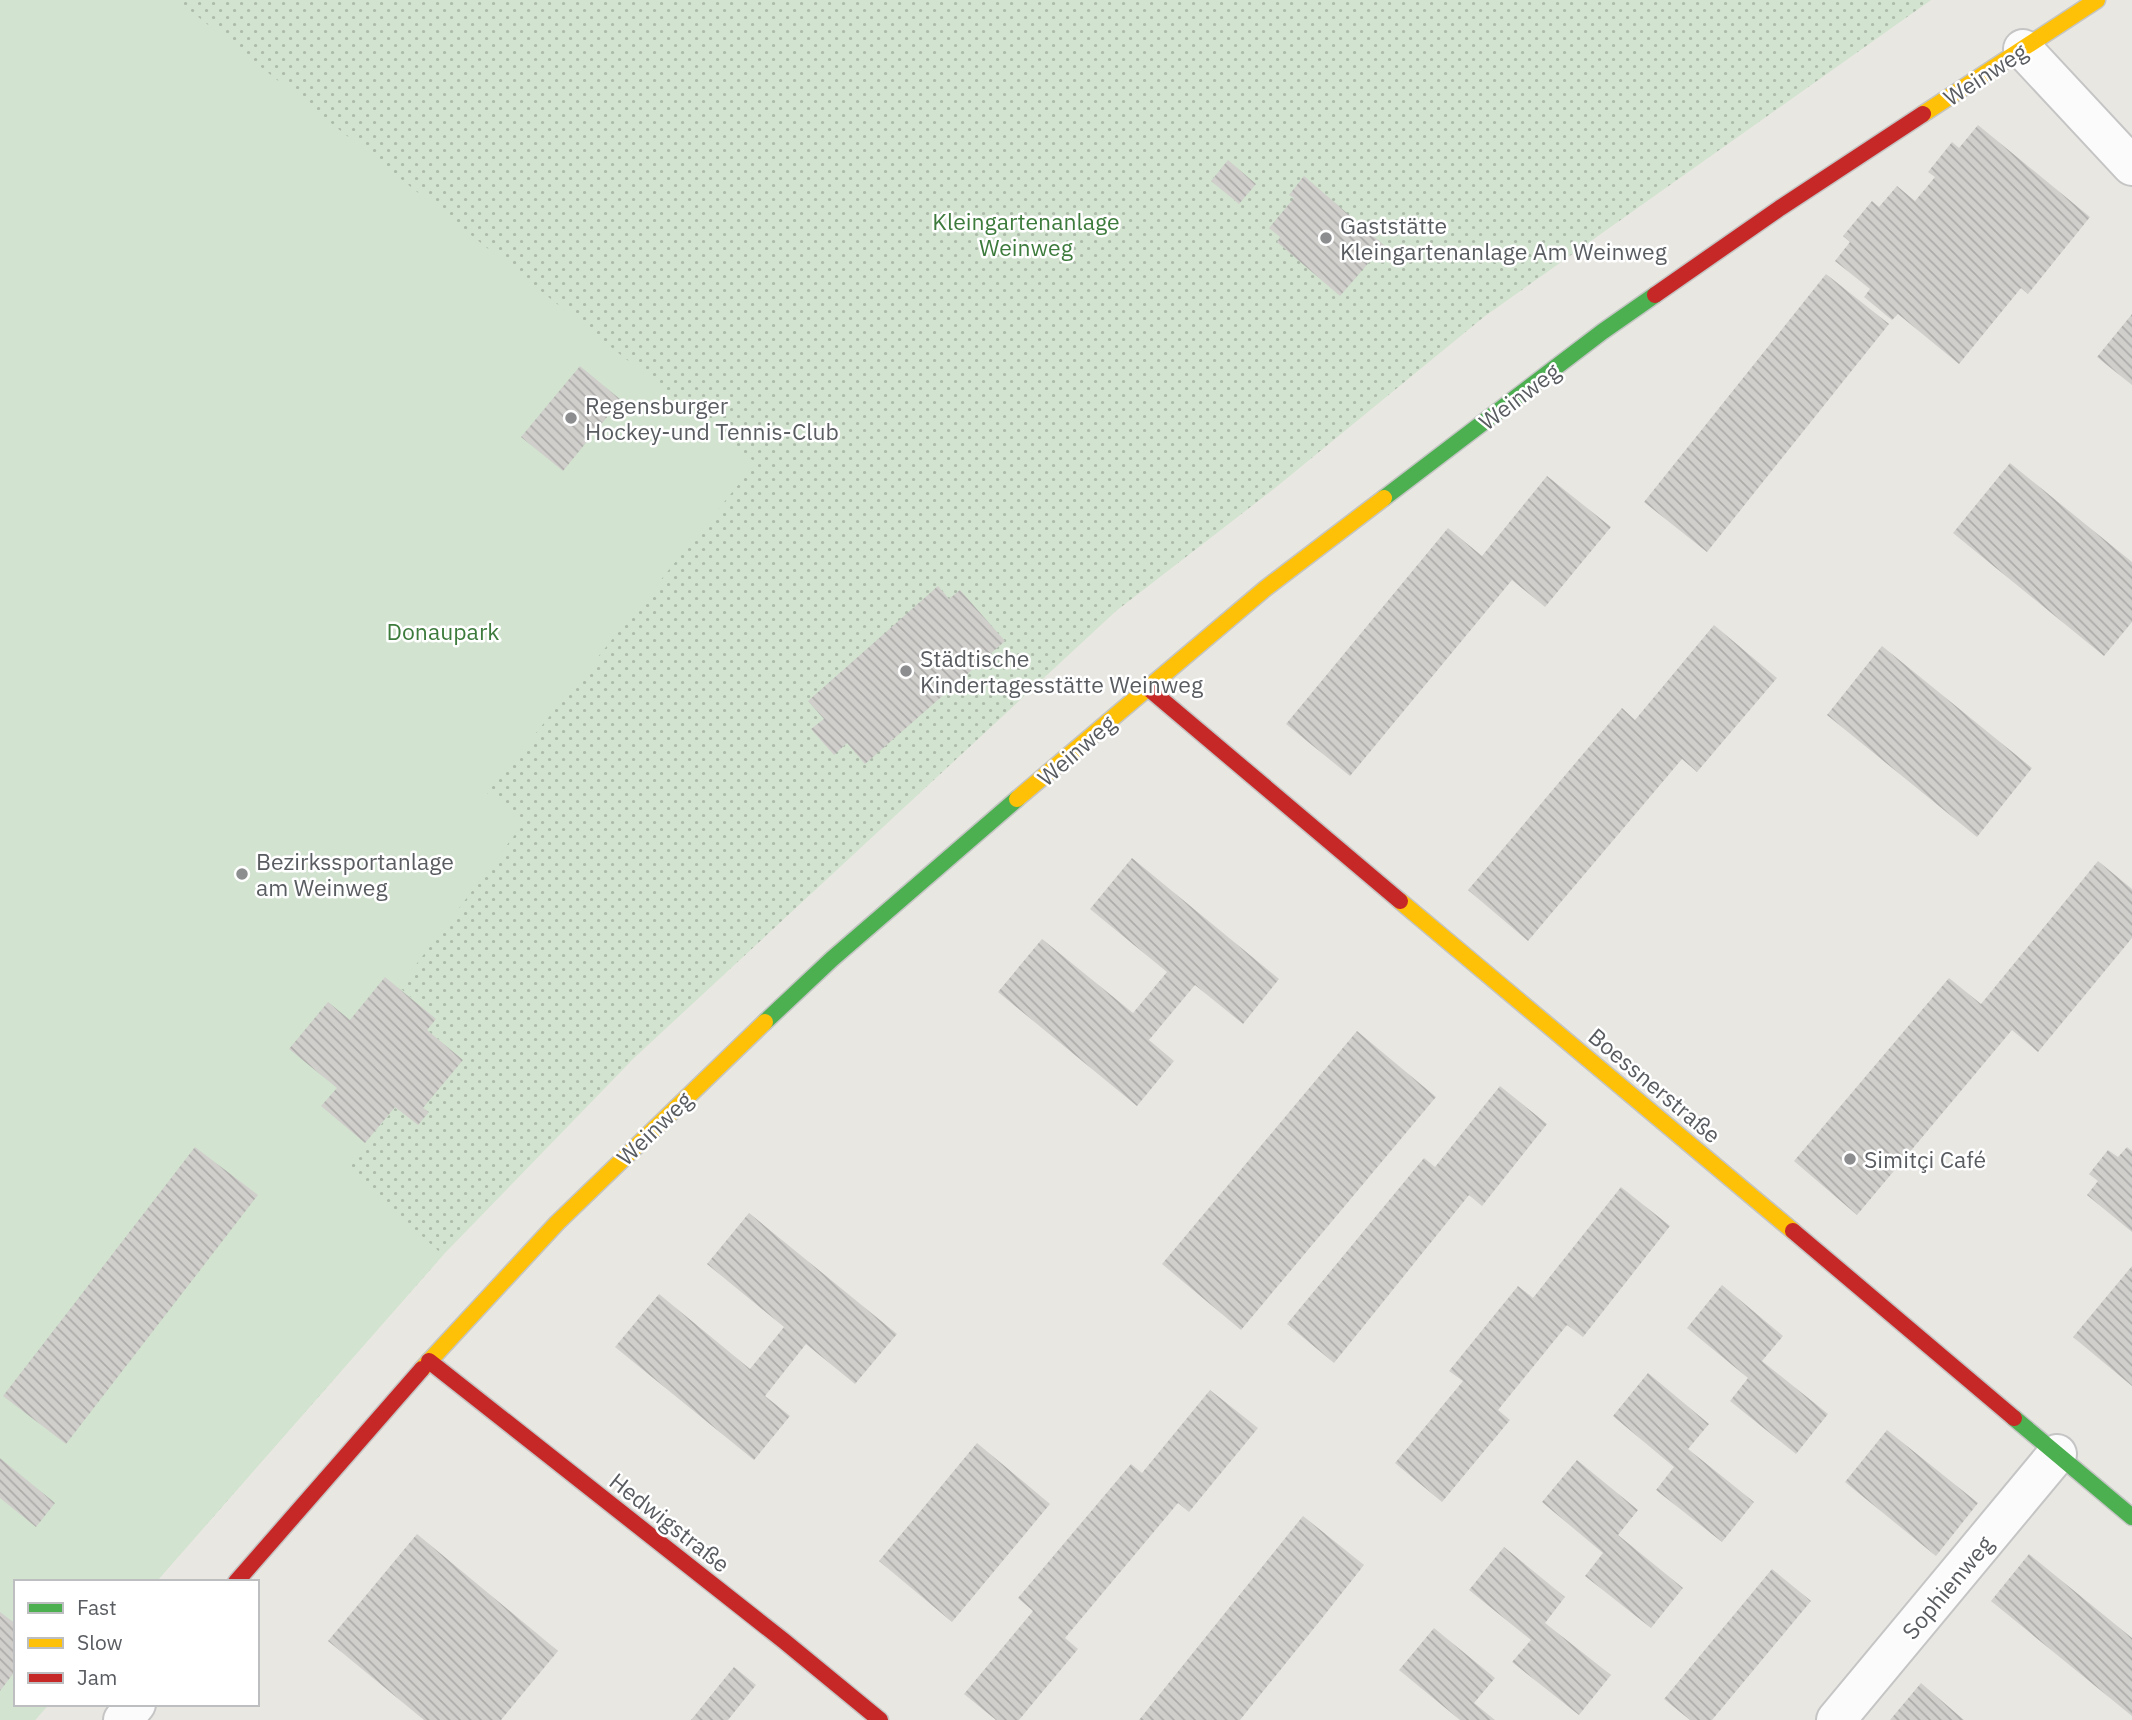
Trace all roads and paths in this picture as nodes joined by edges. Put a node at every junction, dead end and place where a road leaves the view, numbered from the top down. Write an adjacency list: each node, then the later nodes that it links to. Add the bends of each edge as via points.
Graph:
1 (2097, 0): 2 (street, Weinweg)
2 (2023, 49): 3 (street); 4 (street, Weinweg, via 1780,208 1602,332 1266,588)
3 (2132, 166)
4 (1149, 688): 5 (street, Weinweg, via 812,977 556,1223); 6 (street, Boessnerstraße)
5 (429, 1361): 8 (street, Weinweg); 11 (street, Hedwigstraße)
6 (2057, 1454): 7 (street, Boessnerstraße); 12 (street, Sophienweg)
7 (2132, 1517)
8 (238, 1580)
9 (134, 1706): 10 (street)
10 (123, 1720)
11 (880, 1720)
12 (1836, 1720)

